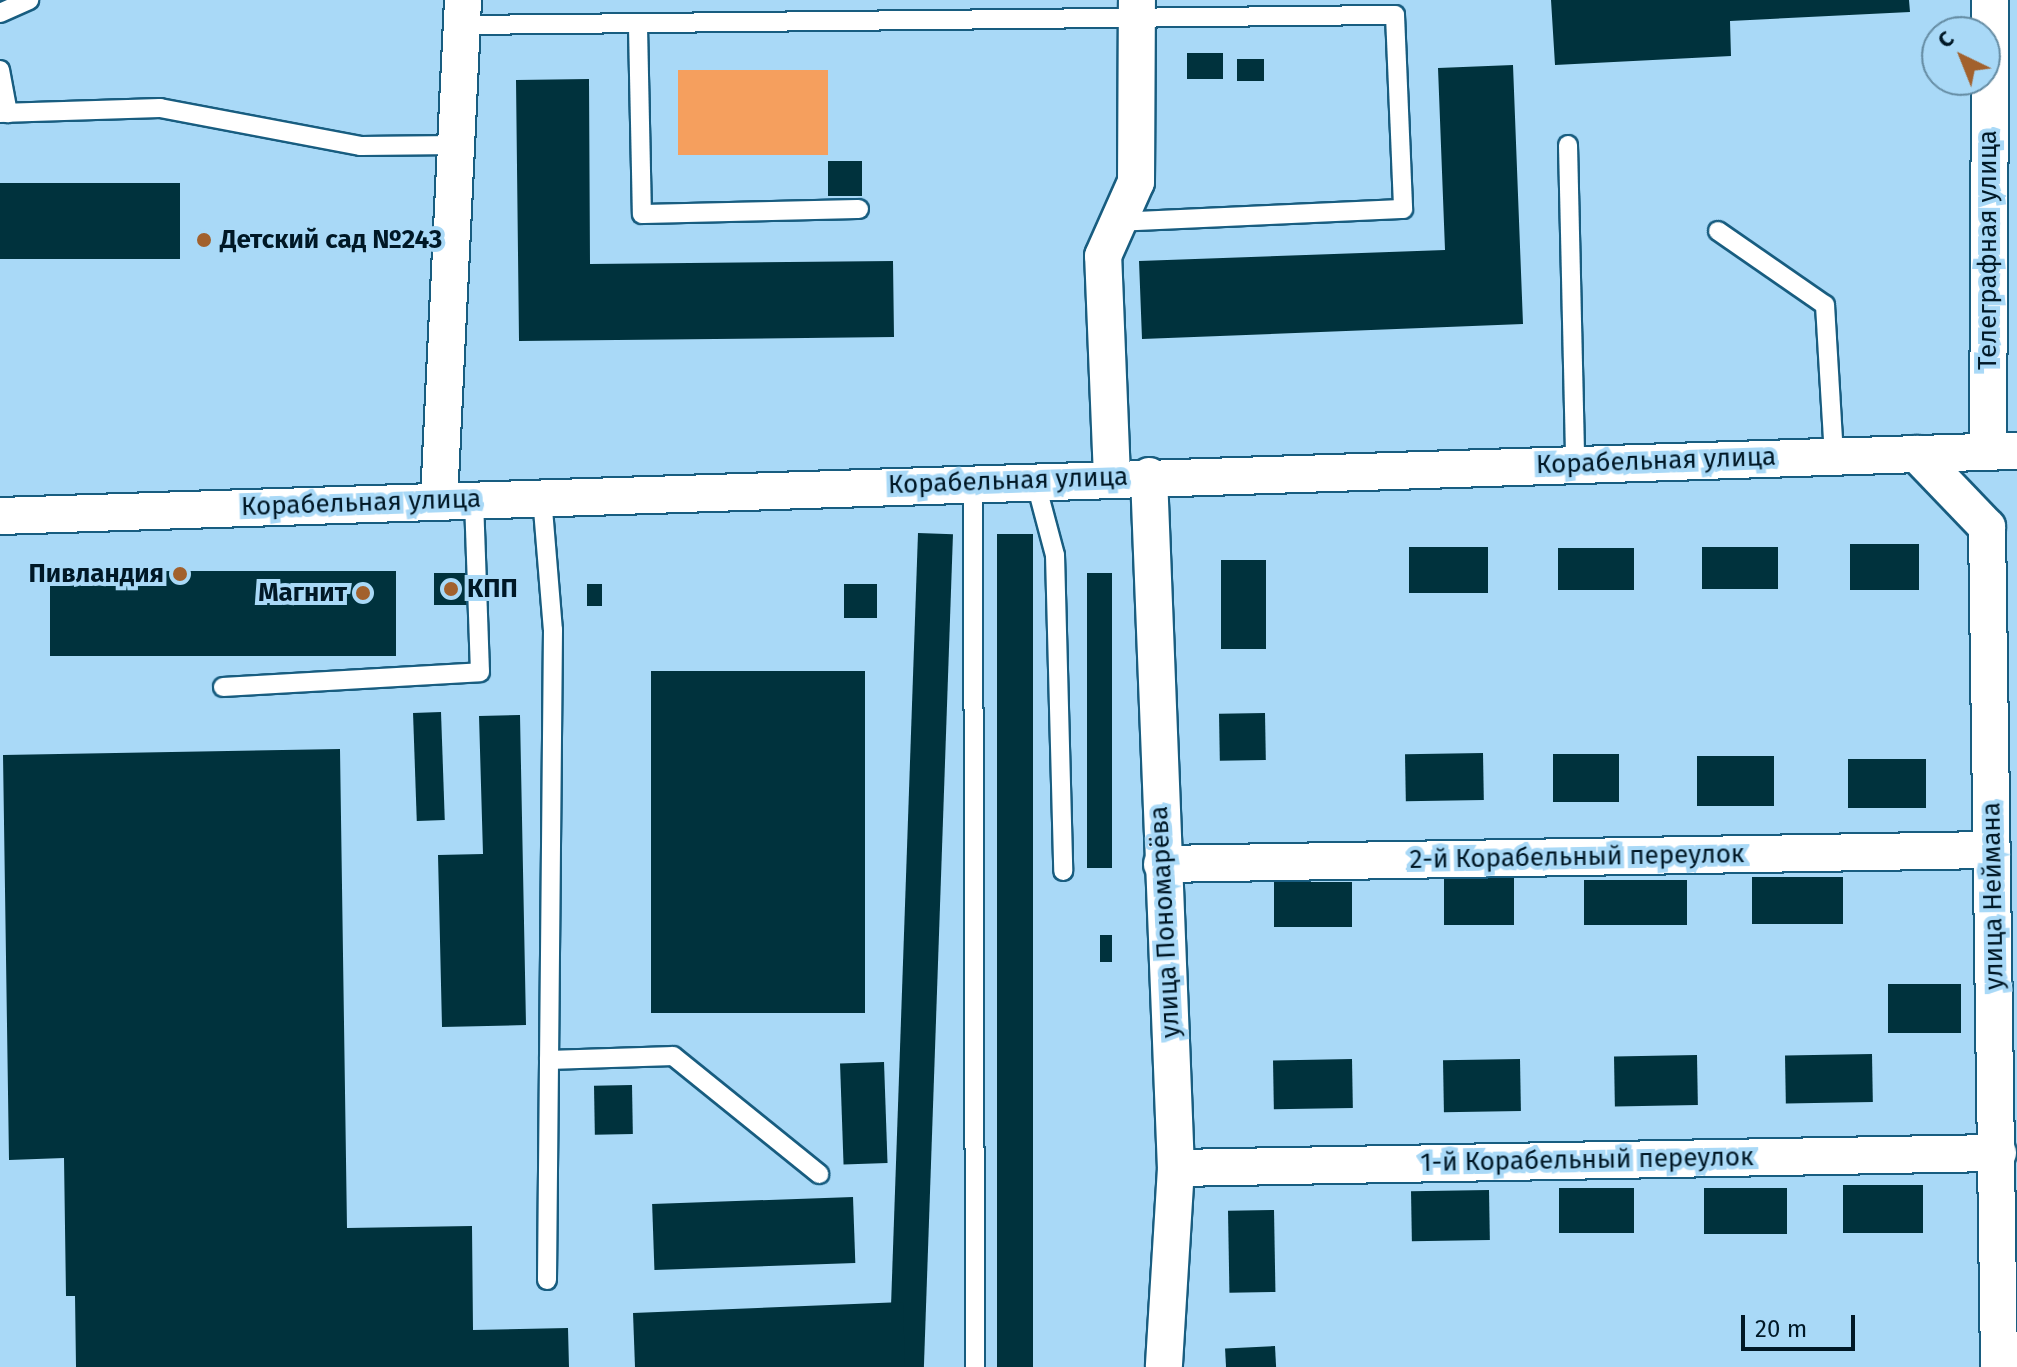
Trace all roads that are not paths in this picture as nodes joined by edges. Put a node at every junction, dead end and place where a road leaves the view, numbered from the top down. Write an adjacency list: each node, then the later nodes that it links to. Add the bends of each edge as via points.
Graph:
1 (29, 0): 5 (lane)
2 (1990, 0): 14 (street, Телеграфная улица)
3 (1136, 8): 6 (lane); 12 (street, via 1136,182); 12 (lane, via 1395,15 1403,209)
4 (464, 12): 6 (lane); 9 (street)
5 (0, 13)
6 (638, 27): 11 (lane, via 642,214)
7 (0, 70): 8 (lane)
8 (4, 113): 9 (lane, via 160,108 361,146)
9 (457, 145): 24 (street)
10 (1568, 145): 17 (lane)
11 (859, 209)
12 (1118, 222): 19 (street, via 1103,256)
13 (1718, 231): 16 (lane, via 1825,305)
14 (2002, 452): 15 (street, Корабельная улица)
15 (1917, 454): 16 (street, Корабельная улица); 27 (street, улица Неймана, via 1987,527)
16 (1834, 457): 17 (street, Корабельная улица)
17 (1575, 464): 18 (street, Корабельная улица)
18 (1149, 476): 19 (street, Корабельная улица); 28 (street, улица Пономарёва)
19 (1112, 477): 20 (street, Корабельная улица)
20 (1035, 480): 21 (street, Корабельная улица); 29 (lane, via 1055,555)
21 (973, 482): 22 (street, Корабельная улица); 35 (lane)
22 (542, 497): 23 (street, Корабельная улица); 30 (lane, via 553,630)
23 (474, 499): 24 (street, Корабельная улица); 26 (lane, via 480,672)
24 (439, 500): 25 (street, Корабельная улица)
25 (0, 516)
26 (223, 687)
27 (1992, 850): 28 (street, 2-й Корабельный переулок); 31 (street, улица Неймана)
28 (1162, 864): 32 (street, улица Пономарёва)
29 (1063, 871)
30 (549, 1060): 33 (lane, via 673,1056); 34 (lane)
31 (1998, 1153): 32 (street, 1-й Корабельный переулок); 37 (street, улица Неймана)
32 (1176, 1168): 36 (street, улица Пономарёва)
33 (819, 1174)
34 (547, 1280)
35 (975, 1367)
36 (1164, 1367)
37 (1999, 1367)

